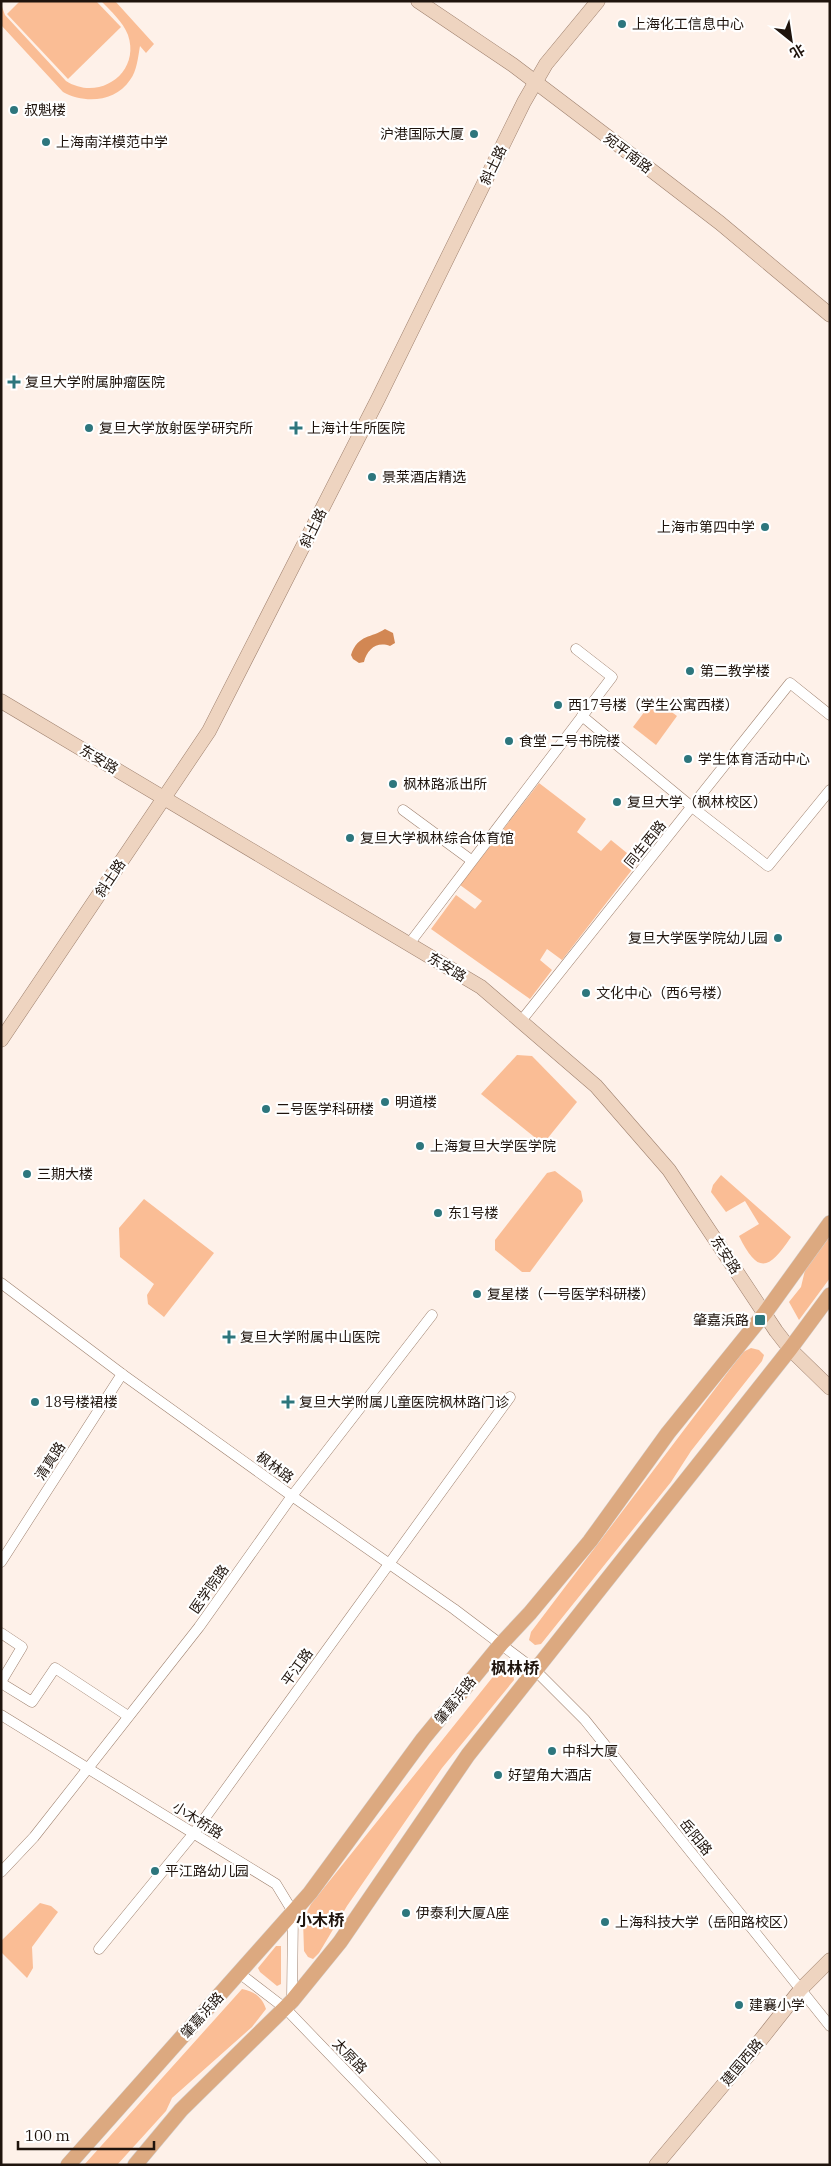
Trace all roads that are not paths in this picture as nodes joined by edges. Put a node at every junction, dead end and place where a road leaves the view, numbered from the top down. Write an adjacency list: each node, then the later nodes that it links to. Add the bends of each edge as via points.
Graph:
1 (418, 1): 3 (main road, 宛平南路)
2 (598, 1): 3 (main road, 斜土路, via 546,64)
3 (536, 82): 4 (main road, 宛平南路, via 720,223); 10 (main road, 斜土路, via 209,731)
4 (830, 315)
5 (576, 649): 8 (street, via 612,677)
6 (1, 701): 10 (main road, 东安路)
7 (830, 715): 11 (street, 同生西路, via 790,683)
8 (582, 716): 11 (street); 13 (street)
9 (830, 790): 11 (street, via 768,866)
10 (164, 798): 14 (main road, 东安路); 16 (main road, 斜土路)
11 (692, 807): 15 (street, 同生西路)
12 (403, 810): 13 (street)
13 (472, 860): 14 (street)
14 (409, 944): 15 (main road, 东安路, via 481,987)
15 (521, 1021): 20 (main road, 东安路, via 596,1086 669,1170)
16 (1, 1040)
17 (830, 1223): 20 (main road, 肇嘉浜路)
18 (1, 1283): 23 (street, 枫林路)
19 (830, 1295): 22 (main road)
20 (765, 1313): 22 (main road, 东安路); 30 (main road, 肇嘉浜路, via 668,1433 590,1541)
21 (432, 1315): 26 (street, 医学院路)
22 (790, 1349): 24 (main road, 东安路); 31 (main road)
23 (122, 1374): 26 (street, 枫林路); 27 (street, 清真路)
24 (830, 1388)
25 (510, 1397): 28 (street, 平江路)
26 (292, 1496): 28 (street, 枫林路); 34 (street, 医学院路, via 199,1627)
27 (1, 1562)
28 (389, 1563): 30 (street, 枫林路); 36 (street, 平江路)
29 (1, 1633): 32 (street, via 22,1647)
30 (501, 1644): 31 (street, 枫林路); 38 (main road, 肇嘉浜路, via 423,1739)
31 (535, 1670): 42 (street, 岳阳路, via 585,1720); 43 (main road, via 468,1755 340,1942)
32 (1, 1682): 34 (street, via 32,1702 55,1668)
33 (1, 1715): 35 (street, 小木桥路)
34 (128, 1716): 35 (street, 医学院路)
35 (88, 1768): 36 (street, 小木桥路); 37 (street, 医学院路, via 34,1837)
36 (194, 1833): 38 (street, 小木桥路, via 276,1884); 39 (street, 平江路)
37 (1, 1872)
38 (293, 1912): 41 (main road, 肇嘉浜路); 43 (street)
39 (99, 1949)
40 (830, 1960): 42 (main road, 建国西路)
41 (239, 1973): 43 (street, 太原路); 45 (main road, 肇嘉浜路)
42 (801, 1990): 44 (street, 岳阳路); 48 (main road, 建国西路)
43 (289, 2005): 46 (main road, via 181,2110); 47 (street, 太原路)
44 (830, 2026)
45 (68, 2165)
46 (135, 2165)
47 (436, 2165)
48 (656, 2165)

